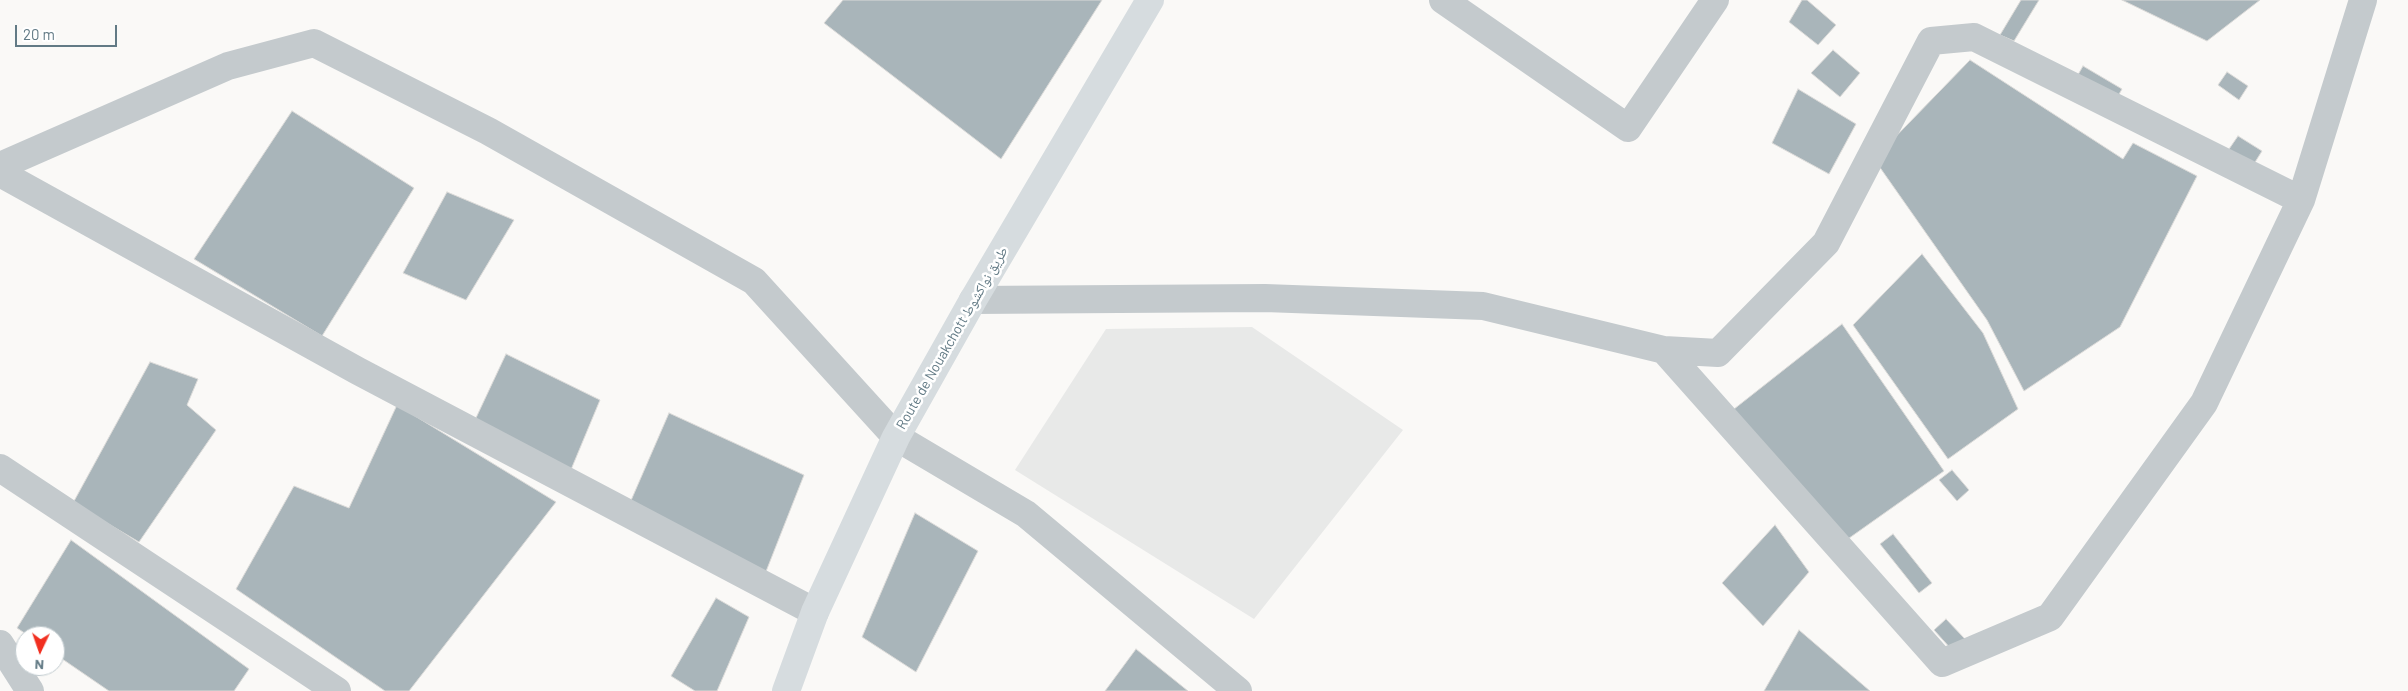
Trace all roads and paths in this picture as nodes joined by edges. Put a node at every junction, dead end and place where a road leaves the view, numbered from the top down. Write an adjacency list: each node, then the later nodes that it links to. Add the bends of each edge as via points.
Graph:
1 (1150, 0): 8 (highway, Route de Nouakchott طريق نواكشوط)
2 (1443, 0): 3 (street, via 1628,128)
3 (1715, 0)
4 (2363, 0): 7 (street)
5 (0, 166): 10 (street, via 228,66 314,43 488,131 754,281)
6 (0, 173): 12 (street, via 358,371)
7 (2301, 200): 9 (street, via 1974,38 1931,41 1826,243 1718,353); 9 (street, via 2204,403 2050,617 1942,663)
8 (973, 300): 9 (street, via 1265,298 1483,306); 10 (highway, Route de Nouakchott طريق نواكشوط)
9 (1664, 350)
10 (896, 437): 12 (highway, Route de Nouakchott طريق نواكشوط); 17 (street, via 1026,514)
11 (0, 468): 15 (street)
12 (815, 612): 16 (highway, Route de Nouakchott طريق نواكشوط)
13 (0, 644): 14 (street)
14 (30, 691)
15 (336, 691)
16 (786, 691)
17 (1238, 691)

